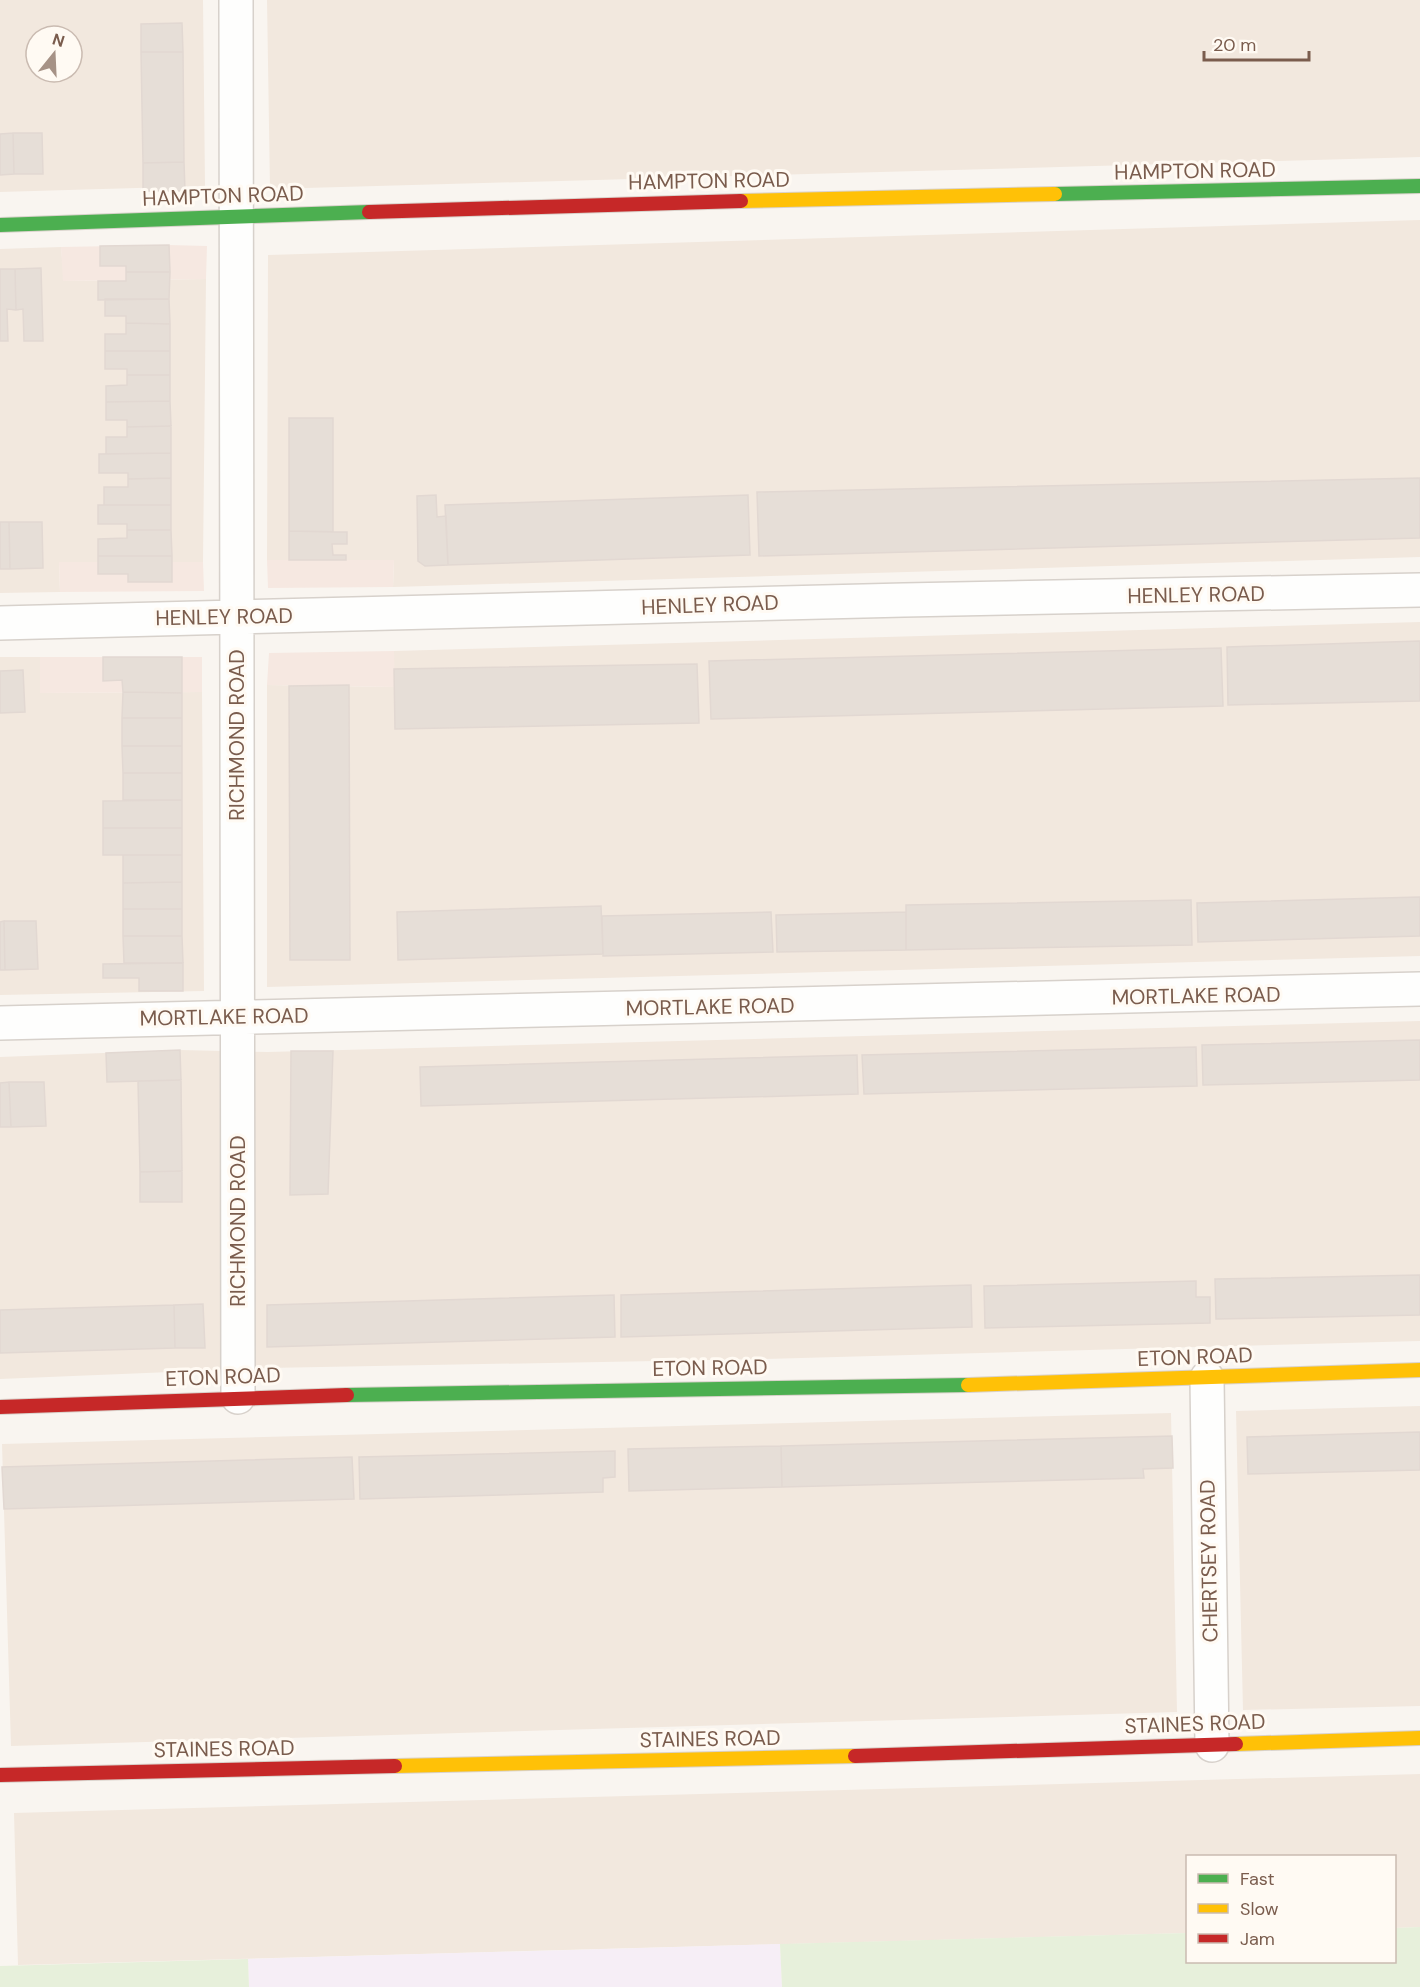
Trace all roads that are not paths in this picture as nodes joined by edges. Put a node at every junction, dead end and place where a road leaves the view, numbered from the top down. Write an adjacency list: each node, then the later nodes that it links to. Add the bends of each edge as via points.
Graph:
1 (236, 0): 3 (street, RICHMOND ROAD)
2 (1420, 186): 3 (street, HAMPTON ROAD, via 498,207)
3 (236, 217): 4 (street, HAMPTON ROAD); 6 (street, RICHMOND ROAD)
4 (0, 225)
5 (1420, 590): 6 (street, HENLEY ROAD)
6 (236, 617): 7 (street, HENLEY ROAD); 9 (street, RICHMOND ROAD)
7 (0, 623)
8 (1420, 989): 9 (street, MORTLAKE ROAD)
9 (237, 1017): 10 (street, MORTLAKE ROAD); 13 (street, RICHMOND ROAD)
10 (0, 1023)
11 (1420, 1370): 12 (street, ETON ROAD)
12 (1207, 1378): 13 (street, ETON ROAD); 16 (street, CHERTSEY ROAD)
13 (238, 1397): 14 (street, ETON ROAD)
14 (0, 1407)
15 (1420, 1738): 16 (street, STAINES ROAD)
16 (1212, 1745): 17 (street, STAINES ROAD)
17 (0, 1775)

